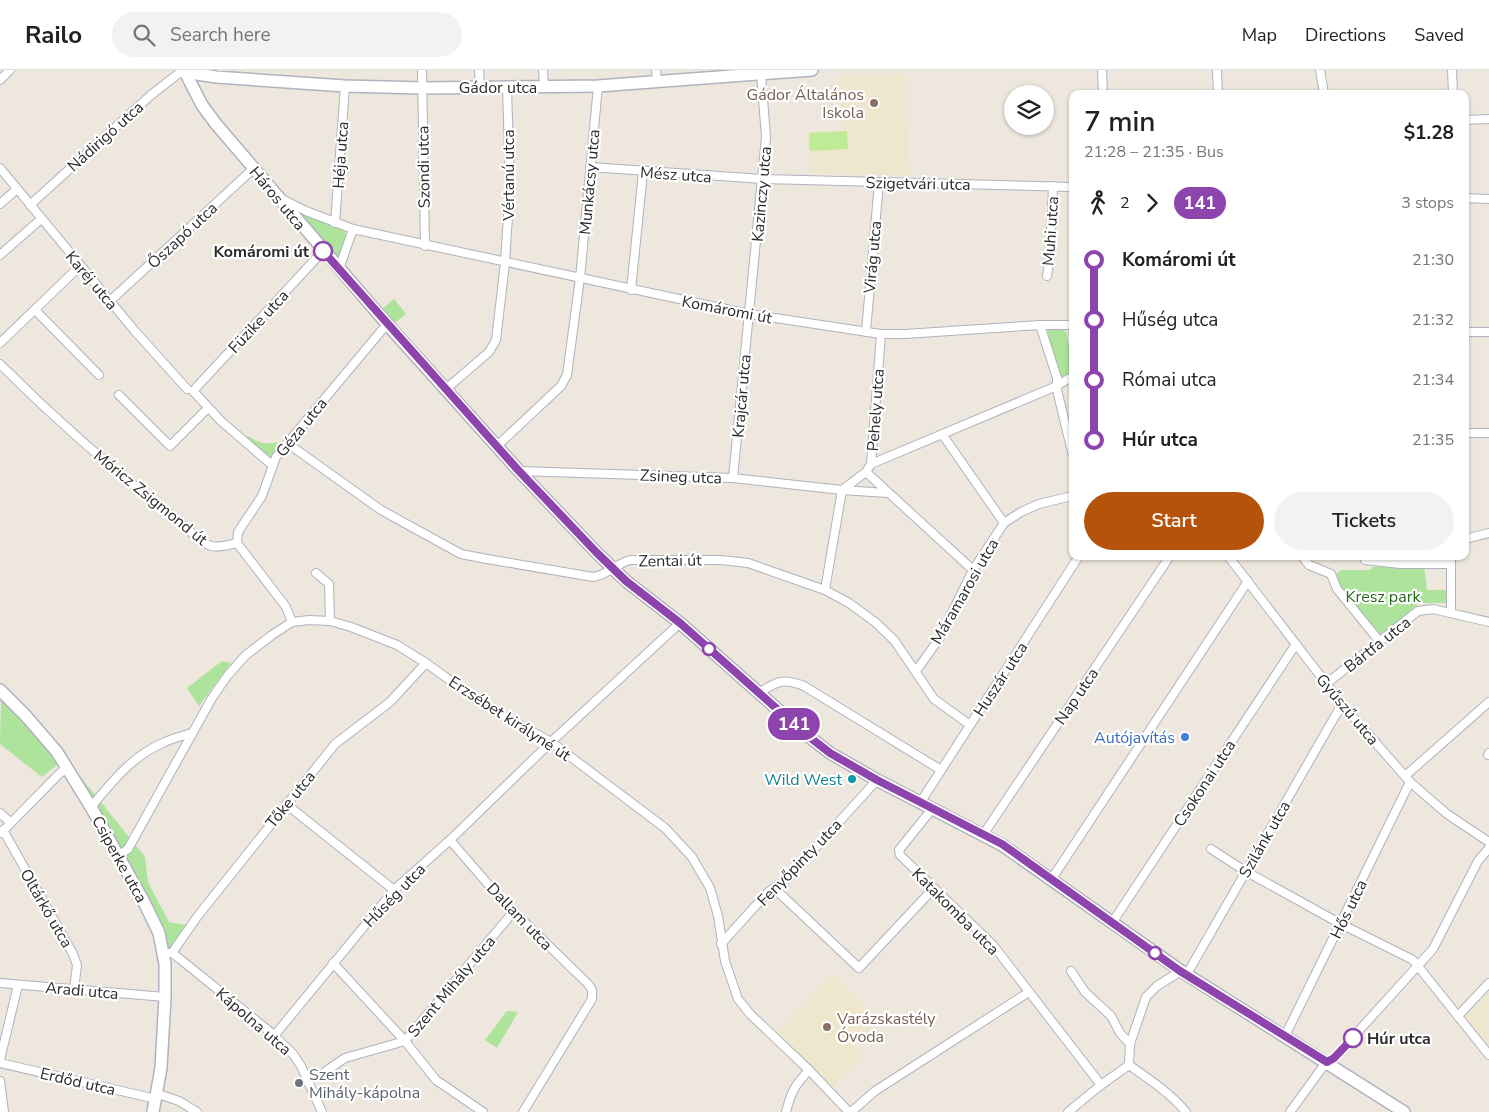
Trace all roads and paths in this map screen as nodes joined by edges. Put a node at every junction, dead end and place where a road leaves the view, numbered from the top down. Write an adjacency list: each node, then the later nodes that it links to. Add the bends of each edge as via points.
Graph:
1 (10, 70): 13 (street)
2 (184, 70): 14 (street, Gádor utca, via 216,77); 28 (street, Háros utca, via 202,106); 39 (street, Nádirigó utca, via 151,95)
3 (422, 70): 19 (street, Szondi utca)
4 (479, 70): 16 (street)
5 (543, 70): 18 (street)
6 (812, 70): 11 (street, Gádor utca)
7 (1102, 70): 20 (street)
8 (1217, 70): 21 (street)
9 (1320, 70): 22 (street)
10 (1452, 70): 23 (street)
11 (760, 72): 12 (street, Gádor utca); 30 (street, Kazinczy utca, via 766,137)
12 (656, 76): 15 (street, Gádor utca)
13 (0, 80)
14 (345, 86): 19 (street, Gádor utca); 41 (street, Héja utca)
15 (598, 86): 18 (street, Gádor utca); 26 (street, Munkácsy utca)
16 (480, 87): 17 (street, Gádor utca); 19 (street, Gádor utca)
17 (507, 87): 18 (street, Gádor utca); 46 (street, Vértanú utca, via 510,185)
18 (544, 87)
19 (422, 88): 43 (street, Szondi utca)
20 (1103, 90)
21 (1218, 90)
22 (1323, 90)
23 (1453, 90)
24 (1489, 119): 25 (street)
25 (1469, 120)
26 (590, 167): 29 (street, Mész utca); 50 (street, Munkácsy utca)
27 (0, 168): 34 (street, Karéj utca)
28 (253, 169): 35 (street, Háros utca); 52 (street, Őszapó utca)
29 (643, 172): 30 (street, Mész utca); 51 (street)
30 (763, 179): 31 (street, Szigetvári utca); 54 (street, Kazinczy utca)
31 (879, 182): 32 (street, Szigetvári utca); 58 (street, Virág utca)
32 (1053, 186): 33 (street, Szigetvári utca); 49 (street, Muhi utca)
33 (1069, 186)
34 (17, 189): 38 (street); 39 (street, Karéj utca)
35 (275, 194): 41 (street, Komáromi út); 44 (street, Háros utca)
36 (1469, 198): 37 (street)
37 (1489, 199)
38 (0, 204)
39 (30, 205): 40 (street, Karéj utca)
40 (42, 219): 45 (street); 47 (street, Karéj utca)
41 (335, 223): 42 (street, Komáromi út)
42 (354, 229): 43 (street, Komáromi út); 48 (street)
43 (425, 246): 46 (street, Komáromi út)
44 (323, 251): 48 (street, Háros utca); 68 (street, Füzike utca)
45 (0, 255)
46 (505, 263): 50 (street, Komáromi út); 67 (street, Vértanú utca, via 498,331 493,346)
47 (80, 266): 52 (street, Karéj utca); 53 (street)
48 (339, 269): 55 (street, Háros utca)
49 (1047, 276)
50 (580, 278): 51 (street, Komáromi út); 76 (street, Munkácsy utca, via 565,380)
51 (631, 290): 54 (street, Komáromi út)
52 (110, 301): 68 (street, Karéj utca)
53 (35, 310): 62 (street); 64 (street)
54 (749, 314): 58 (street, Komáromi út); 81 (street, Krajcár utca)
55 (387, 324): 67 (street, Háros utca); 75 (street, Géza utca)
56 (1040, 325): 57 (street, Komáromi út); 61 (street, Komáromi út); 66 (street)
57 (1069, 325)
58 (866, 332): 61 (street, Komáromi út)
59 (1469, 332): 60 (street)
60 (1489, 332)
61 (881, 334): 77 (street, Pehely utca)
62 (0, 343)
63 (0, 364): 88 (street, Móricz Zsigmond út, via 126,480 203,542 212,546)
64 (99, 375)
65 (1069, 379): 66 (street)
66 (1057, 385): 73 (street); 74 (street)
67 (446, 389): 76 (street, Háros utca)
68 (190, 390): 70 (street, Karéj utca)
69 (119, 395): 70 (street, via 170,446)
70 (208, 408): 78 (street, Karéj utca)
71 (1469, 433): 72 (street)
72 (1489, 433)
73 (942, 434): 77 (street); 85 (street)
74 (1069, 439)
75 (287, 443): 78 (street, Géza utca); 95 (street, Zentai út, via 380,510 461,554 593,577)
76 (497, 446): 79 (street, Háros utca)
77 (871, 464): 80 (street, Pehely utca)
78 (272, 465): 88 (street, Géza utca, via 262,496 238,532)
79 (519, 471): 81 (street, Zsineg utca); 95 (street, Háros utca)
80 (866, 472): 82 (street, Pehely utca); 83 (street)
81 (733, 478): 82 (street, Zsineg utca)
82 (842, 490): 83 (street, Zsineg utca); 99 (street)
83 (887, 492): 96 (street)
84 (1069, 497): 85 (street, Máramarosi utca, via 1039,504)
85 (1004, 523): 96 (street, Máramarosi utca)
86 (1489, 533): 87 (street)
87 (1469, 538)
88 (237, 543): 102 (street, via 286,607)
89 (1076, 560): 114 (street, Huszár utca)
90 (1167, 560): 128 (street, Nap utca)
91 (1231, 560): 98 (street, Gyűszű utca)
92 (1305, 560): 105 (street, via 1309,565 1332,574 1337,589)
93 (1365, 560): 94 (street, via 1400,564)
94 (1451, 560): 100 (street)
95 (612, 568): 99 (street, Zentai út, via 640,559 748,562); 104 (street, Háros utca)
96 (973, 570): 108 (street, Máramarosi utca, via 939,638)
97 (316, 573): 101 (street, via 329,584)
98 (1248, 581): 106 (street, Gyűszű utca); 135 (street)
99 (826, 590): 108 (street, Zentai út, via 875,622 894,640)
100 (1451, 613): 103 (street, Bártfa utca); 105 (street, Bártfa utca, via 1433,609 1418,611)
101 (330, 621): 102 (street, Erzsébet királyné út); 107 (street, Erzsébet királyné út, via 397,645)
102 (292, 622): 115 (street, Erzsébet királyné út, via 260,643 237,665 216,692)
103 (1489, 622)
104 (680, 623): 111 (street, Háros utca); 116 (street, Hűség utca)
105 (1380, 642): 109 (street, Bártfa utca)
106 (1296, 644): 109 (street, Gyűszű utca); 140 (street, Csokonai utca)
107 (426, 663): 116 (street, Erzsébet királyné út, via 486,706); 122 (street, Tőke utca, via 390,702 335,744)
108 (916, 670): 114 (street, Zentai út, via 934,699)
109 (1326, 684): 113 (street, Gyűszű utca)
110 (0, 690): 117 (street, Csiperke utca, via 44,735)
111 (759, 693): 118 (street, via 783,681 804,686); 120 (street, Háros utca, via 830,753)
112 (1489, 702): 119 (street)
113 (1342, 704): 119 (street, Gyűszű utca); 134 (street, Szilánk utca)
114 (970, 725): 118 (street, Huszár utca)
115 (192, 733): 123 (street, via 161,743 131,763); 133 (street, Erzsébet királyné út, via 128,849)
116 (551, 742): 129 (street, Hűség utca); 142 (street, Erzsébet királyné út, via 665,828 692,857 715,901)
117 (68, 768): 123 (street, Csiperke utca); 126 (street)
118 (941, 770): 121 (street, Huszár utca)
119 (1407, 779): 130 (street, Gyűszű utca, via 1447,814); 141 (street, Hős utca)
120 (877, 780): 121 (street, Háros utca); 136 (street, Fenyőpinty utca, via 788,878)
121 (920, 803): 124 (street, Háros utca)
122 (286, 804): 138 (street); 143 (street, Tőke utca)
123 (91, 806): 133 (street, Csiperke utca)
124 (932, 809): 128 (street, Háros utca); 137 (street, Katakomba utca, via 899,850 900,855)
125 (0, 814): 126 (street)
126 (10, 822): 127 (street)
127 (2, 832): 151 (street, Oltárkő utca, via 73,954 77,965)
128 (983, 835): 135 (street, Háros utca, via 1028,861)
129 (450, 840): 138 (street, Hűség utca); 139 (street, Dallam utca)
130 (1489, 842)
131 (1489, 848): 145 (street, via 1478,861 1433,949)
132 (1211, 849): 134 (street)
133 (118, 856): 143 (street, Csiperke utca)
134 (1245, 872): 141 (street); 147 (street, Szilánk utca)
135 (1051, 880): 140 (street, Háros utca)
136 (774, 888): 137 (street, via 859,968); 142 (street, Fenyőpinty utca)
137 (933, 889): 152 (street, Katakomba utca, via 993,945)
138 (394, 890): 144 (street, Hűség utca)
139 (514, 911): 157 (street, Szent Mihály utca); 173 (street, Dallam utca, via 592,990 592,999)
140 (1112, 922): 147 (street, Háros utca)
141 (1341, 924): 145 (street); 156 (street, Hős utca)
142 (721, 944): 163 (street, Erzsébet királyné út, via 738,999)
143 (168, 953): 153 (street, Csiperke utca); 155 (street, Kápolna utca)
144 (333, 963): 155 (street, Hűség utca); 157 (street)
145 (1419, 966): 154 (street); 161 (street)
146 (1071, 971): 158 (street, via 1085,992 1111,1016)
147 (1184, 972): 156 (street, Háros utca); 158 (street, via 1157,986 1146,997)
148 (0, 983): 150 (street, Aradi utca)
149 (1489, 983): 154 (street)
150 (18, 985): 151 (street, Aradi utca); 160 (street)
151 (74, 989): 153 (street, Aradi utca)
152 (1029, 992): 166 (street, Katakomba utca); 175 (street, via 883,1086)
153 (164, 997): 167 (street, Csiperke utca)
154 (1458, 1016): 159 (street)
155 (274, 1036): 171 (street, Kápolna utca, via 297,1060)
156 (1286, 1036): 161 (street, Háros utca)
157 (405, 1041): 164 (street, Szent Mihály utca, via 345,1058); 172 (street, via 440,1085)
158 (1130, 1044): 162 (street)
159 (1489, 1056)
160 (0, 1061): 167 (street, Erdőd utca)
161 (1327, 1062): 178 (street); 179 (street, Háros utca, via 1391,1108)
162 (1129, 1065): 166 (street); 177 (street, via 1155,1083)
163 (809, 1070): 174 (street, via 796,1083); 175 (street, Erzsébet királyné út)
164 (326, 1071)
165 (0, 1081): 168 (street)
166 (1100, 1085): 176 (street)
167 (157, 1097): 169 (street, Csiperke utca); 170 (street, Erdőd utca, via 179,1101)
168 (4, 1112)
169 (153, 1112)
170 (198, 1112)
171 (322, 1112)
172 (483, 1112)
173 (523, 1112)
174 (786, 1112)
175 (850, 1112)
176 (1068, 1112)
177 (1186, 1112)
178 (1290, 1112)
179 (1404, 1112)

